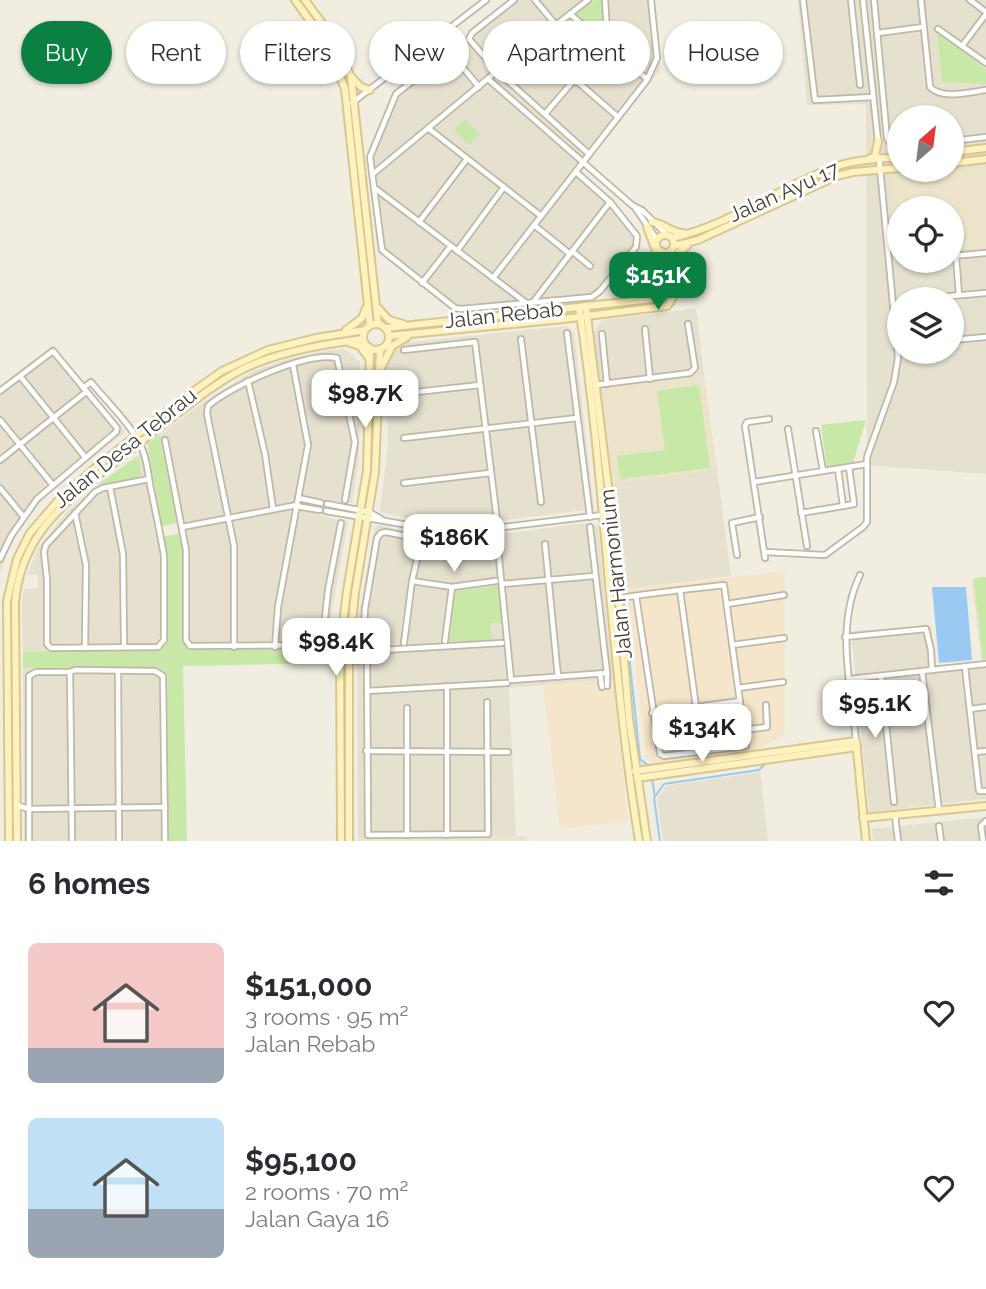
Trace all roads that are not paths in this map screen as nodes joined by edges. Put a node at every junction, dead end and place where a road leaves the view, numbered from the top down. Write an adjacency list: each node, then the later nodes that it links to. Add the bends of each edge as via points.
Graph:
1 (295, 0): 44 (street, via 326,43)
2 (305, 0): 17 (street)
3 (486, 0): 41 (street)
4 (514, 0): 18 (street)
5 (535, 0): 19 (street)
6 (588, 0): 16 (street)
7 (605, 0): 22 (street)
8 (651, 0): 30 (street, via 657,58)
9 (803, 0): 43 (street, via 815,100)
10 (851, 0): 39 (street)
11 (863, 0): 43 (street)
12 (874, 0): 26 (street)
13 (921, 0): 24 (street)
14 (970, 0): 15 (street)
15 (986, 13): 27 (street)
16 (570, 14): 20 (street); 21 (street)
17 (320, 21)
18 (487, 21)
19 (553, 21)
20 (561, 21)
21 (578, 21)
22 (606, 21)
23 (483, 24): 28 (street, via 469,39)
24 (923, 27): 26 (street); 42 (street, via 930,87 935,92)
25 (938, 29): 27 (street)
26 (878, 33): 49 (street)
27 (962, 46): 29 (street)
28 (483, 55)
29 (986, 63)
30 (650, 73)
31 (355, 81): 41 (street)
32 (483, 83): 40 (street)
33 (351, 84): 44 (street)
34 (494, 84): 60 (street, Jalan Rebab)
35 (512, 84): 45 (street)
36 (573, 84): 45 (street)
37 (580, 84): 46 (street)
38 (644, 84): 46 (street)
39 (860, 85)
40 (479, 87): 47 (street); 65 (street, via 454,57 446,55 396,94 370,157)
41 (370, 90): 44 (street)
42 (986, 90)
43 (873, 97): 51 (street)
44 (351, 103): 92 (street); 95 (street)
45 (545, 114): 54 (street)
46 (618, 117): 54 (street)
47 (428, 128): 55 (street); 65 (street)
48 (986, 137): 50 (street)
49 (887, 138)
50 (964, 140)
51 (878, 141): 58 (street); 59 (street, via 875,156)
52 (986, 148): 53 (street)
53 (964, 151)
54 (589, 154): 60 (street)
55 (467, 159): 66 (street); 70 (street)
56 (887, 159): 58 (street, Jalan Ayu 17)
57 (986, 159): 61 (street)
58 (879, 160): 59 (street, Jalan Ayu 17); 63 (street)
59 (861, 161): 73 (street, Jalan Ayu 17, via 838,166)
60 (583, 162): 64 (street); 71 (street, Jalan Rebab, via 642,209)
61 (964, 162)
62 (887, 169): 63 (street, Jalan Ayu 17)
63 (881, 170): 76 (street, Jalan Ayu 17, via 837,176); 89 (street)
64 (576, 172): 68 (street); 69 (street)
65 (373, 174): 67 (street)
66 (504, 187): 69 (street); 79 (street)
67 (375, 188): 70 (street); 88 (street, via 382,250)
68 (610, 202): 81 (street); 93 (street, via 637,236 636,247 592,297)
69 (541, 216): 72 (street)
70 (419, 222): 77 (street)
71 (650, 224): 73 (street, via 657,222); 74 (street, Jalan Rebab); 75 (street, Jalan Rebab); 85 (street)
72 (534, 225): 81 (street); 87 (street)
73 (689, 234): 74 (street, Jalan Ayu 17)
74 (669, 236): 75 (street); 78 (street, Jalan Rebab)
75 (657, 240): 80 (street, Jalan Rebab)
76 (691, 243): 78 (street, Jalan Ayu 17); 86 (street, via 678,252)
77 (450, 246): 79 (street); 88 (street)
78 (672, 248): 80 (street); 86 (street, Jalan Rebab)
79 (457, 251): 87 (street)
80 (661, 251): 85 (street, Jalan Rebab)
81 (571, 253): 84 (street); 93 (street)
82 (986, 253): 83 (street)
83 (964, 255)
84 (590, 266)
85 (663, 270): 96 (street, Jalan Rebab, via 663,288 657,298)
86 (674, 273): 97 (street, Jalan Rebab, via 674,297 667,306)
87 (493, 278): 94 (street)
88 (422, 283): 94 (street, via 455,308)
89 (893, 287)
90 (986, 293): 91 (street)
91 (964, 295)
92 (366, 301): 103 (street); 108 (street, via 362,318)
93 (534, 301): 94 (street)
94 (525, 303)
95 (377, 307): 100 (street); 102 (street, via 389,320)
96 (582, 307): 98 (street, Jalan Harmonium); 102 (street, Jalan Rebab)
97 (602, 315): 98 (street, Jalan Rebab); 106 (street)
98 (584, 317): 99 (street, Jalan Rebab); 106 (street, Jalan Harmonium)
99 (563, 319): 106 (street); 109 (street, Jalan Rebab)
100 (378, 324): 103 (street); 104 (street)
101 (688, 324): 125 (street, via 693,371)
102 (412, 326): 104 (street, Jalan Rebab)
103 (367, 327): 108 (street, Jalan Desa Tebrau); 114 (street)
104 (386, 328): 111 (street)
105 (645, 329): 125 (street)
106 (585, 331): 129 (street, Jalan Harmonium); 173 (street, Jalan Harmonium)
107 (567, 333): 135 (street)
108 (338, 334): 143 (street, Jalan Desa Tebrau, via 268,350 236,363 187,396)
109 (412, 334): 111 (street, Jalan Rebab); 123 (street, via 392,346)
110 (602, 334): 127 (street)
111 (389, 336): 118 (street)
112 (986, 337): 115 (street)
113 (521, 338): 138 (street)
114 (363, 339): 116 (street, Jalan Desa Tebrau); 117 (street)
115 (964, 339)
116 (335, 343): 120 (street, via 360,346); 143 (street, Jalan Desa Tebrau, via 272,358 233,374)
117 (370, 348): 118 (street); 120 (street)
118 (380, 349): 123 (street)
119 (404, 350): 128 (street, via 474,342)
120 (369, 359): 172 (street, via 369,450)
121 (897, 364): 146 (street)
122 (293, 365): 126 (street); 162 (street, via 308,445); 163 (street, via 337,358 355,442)
123 (380, 372): 175 (street)
124 (20, 376): 131 (street); 132 (street, via 51,351); 134 (street)
125 (650, 379): 127 (street)
126 (248, 382): 168 (street); 179 (street, via 208,406)
127 (607, 384): 129 (street)
128 (480, 385): 133 (street); 139 (street)
129 (595, 385): 203 (street, Jalan Harmonium)
130 (97, 390): 132 (street); 132 (street, via 91,382); 143 (street)
131 (0, 391)
132 (86, 392): 134 (street); 147 (street, via 117,430)
133 (407, 393)
134 (54, 418): 145 (street); 147 (street)
135 (578, 418): 138 (street); 177 (street)
136 (769, 419): 157 (street, via 745,424)
137 (0, 420): 145 (street)
138 (531, 423): 139 (street); 164 (street)
139 (485, 429): 142 (street); 153 (street)
140 (788, 429): 154 (street)
141 (816, 431): 152 (street)
142 (404, 438)
143 (137, 440): 155 (street); 205 (street, Jalan Desa Tebrau, via 36,538 16,590); 206 (street, Jalan Desa Tebrau, via 75,485 30,533 8,590)
144 (165, 440): 182 (street)
145 (20, 445): 148 (street); 159 (street)
146 (869, 451): 149 (street); 150 (street)
147 (85, 457): 159 (street)
148 (0, 460)
149 (867, 464): 150 (street); 156 (street)
150 (852, 466): 151 (street); 156 (street); 167 (street, via 854,505)
151 (838, 469): 152 (street); 167 (street)
152 (823, 471): 154 (street)
153 (491, 473): 158 (street); 176 (street)
154 (794, 476): 157 (street); 171 (street)
155 (149, 479): 160 (street); 217 (street, via 164,556 163,643)
156 (867, 479): 178 (street, via 867,522 819,556 765,555)
157 (754, 482): 178 (street)
158 (404, 483)
159 (52, 484): 174 (street)
160 (110, 487): 169 (street, via 95,492); 217 (street, via 124,566)
161 (0, 488): 174 (street)
162 (298, 498): 165 (street); 166 (street)
163 (345, 500)
164 (541, 502)
165 (296, 505): 168 (street); 170 (street); 215 (street)
166 (334, 505): 170 (street); 172 (street)
167 (843, 506): 171 (street)
168 (273, 509): 179 (street)
169 (75, 512): 216 (street, via 86,565); 216 (street, via 44,552 47,644 51,648)
170 (337, 513): 172 (street)
171 (801, 513): 190 (street)
172 (360, 514): 175 (street); 281 (street, via 340,648)
173 (602, 515): 177 (street); 235 (street, Jalan Harmonium)
174 (23, 516): 192 (street)
175 (368, 516): 185 (street); 218 (street)
176 (496, 517): 180 (street); 184 (street)
177 (590, 517): 184 (street)
178 (760, 517): 191 (street, via 733,523)
179 (228, 518): 182 (street); 214 (street, via 234,546)
180 (444, 522)
181 (341, 523): 215 (street, via 320,645)
182 (182, 527): 214 (street, via 187,643)
183 (590, 527): 194 (street)
184 (498, 528): 185 (street, via 455,533)
185 (424, 529): 187 (street)
186 (497, 538): 198 (street)
187 (421, 541): 188 (street, via 450,545); 196 (street); 210 (street, via 386,532 377,538)
188 (488, 541)
189 (545, 544): 195 (street)
190 (807, 546)
191 (737, 555)
192 (0, 558)
193 (860, 575): 207 (street, via 846,615)
194 (594, 576): 195 (street); 228 (street)
195 (549, 580): 198 (street); 231 (street)
196 (412, 581): 199 (street); 211 (street)
197 (496, 581): 199 (street)
198 (502, 584): 231 (street, via 510,677 514,681)
199 (452, 587): 209 (street)
200 (680, 590): 202 (street); 204 (street, via 724,584); 243 (street)
201 (784, 595): 204 (street)
202 (636, 596): 203 (street); 247 (street)
203 (619, 598): 257 (street, Jalan Harmonium)
204 (727, 604): 213 (street)
205 (16, 634): 206 (street); 261 (street, Jalan Desa Tebrau)
206 (7, 635): 275 (street, Jalan Desa Tebrau)
207 (845, 637): 224 (street, via 926,629); 232 (street)
208 (784, 638): 213 (street)
209 (445, 640)
210 (363, 643)
211 (404, 643)
212 (502, 643): 219 (street)
213 (732, 645): 238 (street)
214 (234, 647): 215 (street)
215 (275, 647)
216 (85, 648): 217 (street)
217 (124, 648)
218 (349, 652): 219 (street); 221 (street)
219 (367, 652): 220 (street)
220 (367, 660): 221 (street); 239 (street)
221 (349, 661): 282 (street)
222 (986, 664): 223 (street)
223 (965, 667): 224 (street); 246 (street)
224 (932, 670): 225 (street)
225 (922, 671): 230 (street); 267 (street)
226 (70, 672): 227 (street); 265 (street); 266 (street, via 29,676)
227 (118, 672): 263 (street); 264 (street, via 155,671 163,676)
228 (607, 673): 229 (street); 237 (street)
229 (600, 674): 231 (street); 237 (street)
230 (881, 676): 232 (street); 260 (street)
231 (558, 677)
232 (850, 679): 249 (street)
233 (783, 682): 238 (street)
234 (506, 683): 236 (street)
235 (618, 686): 237 (street); 258 (street, Jalan Harmonium)
236 (447, 687): 239 (street); 252 (street)
237 (605, 688)
238 (738, 688): 240 (street)
239 (367, 691): 250 (street)
240 (740, 701): 243 (street); 248 (street)
241 (487, 702): 254 (street)
242 (766, 705): 248 (street, via 767,727)
243 (696, 707): 247 (street)
244 (986, 707): 246 (street)
245 (407, 708): 251 (street)
246 (970, 709): 256 (street)
247 (652, 713): 248 (street, via 664,756 746,746)
248 (743, 730)
249 (856, 744): 257 (street); 270 (street)
250 (366, 751): 251 (street); 273 (street, via 367,833)
251 (407, 751): 252 (street); 273 (street)
252 (447, 751): 254 (street); 274 (street)
253 (986, 751): 256 (street)
254 (487, 752): 255 (street); 274 (street, via 488,834)
255 (508, 752)
256 (975, 752): 259 (street, via 979,791)
257 (638, 774): 258 (street); 284 (street, Jalan Harmonium)
258 (629, 776): 283 (street, Jalan Harmonium)
259 (986, 790)
260 (894, 802)
261 (16, 805): 266 (street); 269 (street, Jalan Desa Tebrau)
262 (986, 806): 267 (street)
263 (119, 807): 264 (street); 265 (street); 279 (street)
264 (165, 807): 280 (street)
265 (71, 808): 266 (street); 278 (street)
266 (29, 809): 269 (street); 277 (street)
267 (939, 811): 268 (street)
268 (895, 815): 270 (street); 286 (street)
269 (17, 816): 276 (street, Jalan Desa Tebrau)
270 (863, 818): 285 (street)
271 (984, 822): 288 (street)
272 (939, 826): 287 (street)
273 (407, 835): 274 (street)
274 (447, 835)
275 (9, 841)
276 (17, 841)
277 (29, 841)
278 (72, 841)
279 (119, 841)
280 (166, 841)
281 (341, 841)
282 (349, 841)
283 (639, 841)
284 (647, 841)
285 (866, 841)
286 (898, 841)
287 (940, 841)
288 (983, 841)

